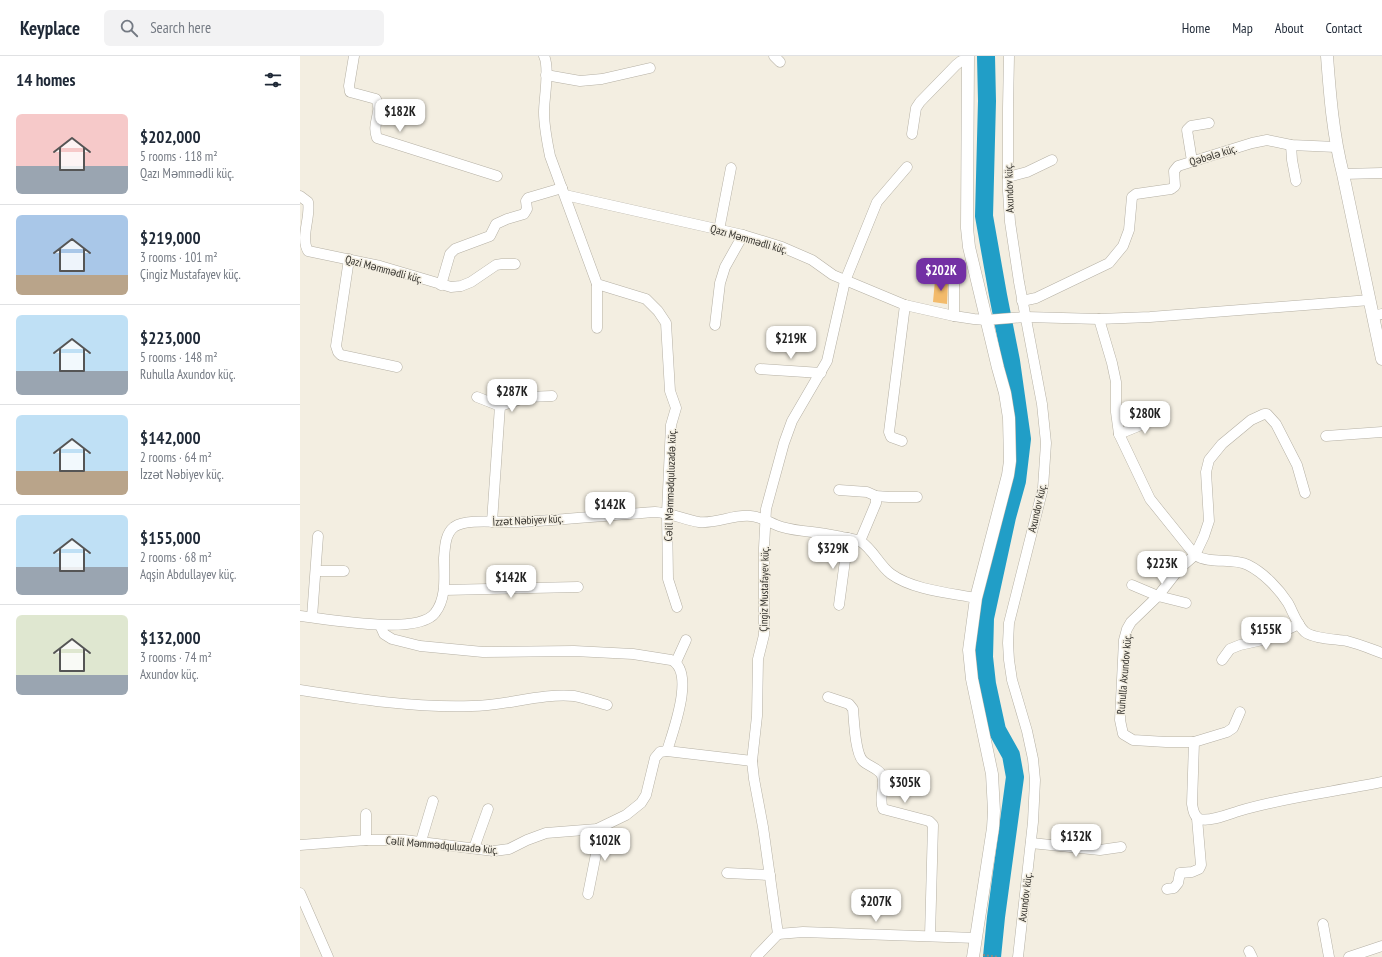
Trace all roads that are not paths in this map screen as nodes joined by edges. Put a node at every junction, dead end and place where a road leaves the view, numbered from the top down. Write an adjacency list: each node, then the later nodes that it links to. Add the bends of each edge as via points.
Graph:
1 (354, 56): 18 (street, via 350,92 376,99 379,104 374,131 377,138)
2 (544, 56): 7 (street)
3 (1010, 56): 19 (street, Axundov küç.)
4 (1327, 56): 11 (street)
5 (968, 58): 9 (street, via 956,64 920,102 916,108); 37 (street, via 967,228 969,247)
6 (650, 68): 7 (street, via 602,79 580,81)
7 (546, 75): 21 (street, via 544,114 547,139)
8 (1209, 123): 13 (street, via 1191,126 1187,130)
9 (912, 134)
10 (1291, 145): 11 (street, Qəbələ küç.); 13 (street, Qəbələ küç., via 1267,140); 20 (street)
11 (1336, 147): 17 (street)
12 (1052, 160): 19 (street)
13 (1192, 161): 31 (street, Qəbələ küç., via 1174,170 1175,186 1171,189 1136,194 1132,197 1128,230 1123,246 1109,263 1036,298)
14 (907, 167): 27 (street, Çingiz Mustafayev küç., via 877,202)
15 (731, 168): 23 (street)
16 (1382, 173): 17 (street)
17 (1343, 174): 32 (street)
18 (497, 176)
19 (1008, 177): 31 (street, Axundov küç., via 1010,222)
20 (1296, 181)
21 (563, 192): 23 (street, Qazı Məmmədli küç.); 29 (street); 30 (street, via 528,198 524,214 496,224 490,236 455,249 450,254)
22 (300, 196): 25 (street, Qazi Məmmədli küç., via 308,202 309,208 305,246 308,251)
23 (719, 230): 24 (street, Qazı Məmmədli küç.)
24 (744, 235): 27 (street, Qazı Məmmədli küç., via 812,260); 39 (street, via 725,267 720,283)
25 (349, 259): 30 (street, Qazi Məmmədli küç.); 42 (street, via 336,346 338,352 341,355)
26 (515, 264): 30 (street, Qazi Məmmədli küç., via 496,265 461,286)
27 (845, 281): 33 (street, Qazı Məmmədli küç.); 44 (street, Çingiz Mustafayev küç., via 827,361)
28 (954, 282): 35 (street)
29 (597, 284): 40 (street); 57 (street, Cəlil Məmmədquluzadə küç., via 646,299 666,323 670,391 676,408 671,425)
30 (441, 285)
31 (1022, 300): 36 (street, Axundov küç.)
32 (1370, 300): 34 (street); 38 (street, Qazı Məmmədli küç.)
33 (905, 305): 35 (street, Qazı Məmmədli küç.); 52 (street, via 889,432 891,437)
34 (1378, 315): 41 (street)
35 (954, 316): 37 (street, Qazı Məmmədli küç.)
36 (1021, 317): 37 (street, Qazı Məmmədli küç.); 38 (street, Qazı Məmmədli küç.); 97 (street, Axundov küç., via 1043,410 1046,443 1043,488 1009,623 1008,643 1012,680 1033,759 1035,780)
37 (990, 319): 70 (street, via 1010,418 1010,461)
38 (1099, 320): 50 (street, via 1116,382)
39 (715, 325)
40 (597, 328)
41 (1382, 359)
42 (397, 367)
43 (760, 369): 44 (street)
44 (820, 373): 58 (street, Çingiz Mustafayev küç., via 792,421 784,442)
45 (477, 396): 47 (street)
46 (552, 396): 47 (street, via 527,396)
47 (500, 406): 59 (street)
48 (1163, 416): 50 (street)
49 (1382, 432): 51 (street)
50 (1119, 434): 63 (street, via 1150,499)
51 (1326, 436)
52 (902, 441)
53 (840, 490): 55 (street, via 867,492)
54 (1306, 493): 63 (street, Ruhulla Axundov küç., via 1297,465 1276,424 1267,414 1251,420 1222,444 1209,460 1206,472 1209,521)
55 (876, 496): 56 (street); 62 (street, via 876,503)
56 (918, 497)
57 (667, 513): 58 (street, İzzət Nəbiyev küç., via 699,522 742,516); 59 (street, İzzət Nəbiyev küç.); 73 (street, Cəlil Məmmədquluzadə küç., via 668,579)
58 (765, 519): 61 (street, İzzət Nəbiyev küç., via 784,528); 88 (street, Çingiz Mustafayev küç., via 764,635 758,659 757,716)
59 (492, 522): 68 (street, İzzət Nəbiyev küç., via 465,523 450,530 445,551)
60 (318, 536): 64 (street)
61 (848, 538): 62 (street, İzzət Nəbiyev küç.); 72 (street)
62 (860, 541): 70 (street, via 881,566 905,582)
63 (1195, 555): 69 (street, Ruhulla Axundov küç., via 1179,569); 76 (street, via 1200,558 1249,565 1277,590)
64 (316, 571): 65 (street); 75 (street)
65 (344, 571)
66 (1132, 584): 69 (street)
67 (578, 586): 68 (street)
68 (444, 590): 77 (street, İzzət Nəbiyev küç., via 434,615 425,621 410,625)
69 (1158, 596): 71 (street); 86 (street, Ruhulla Axundov küç., via 1127,629 1124,640 1120,727 1123,734 1133,740)
70 (976, 598): 109 (street, via 969,650 992,774 994,811)
71 (1186, 603)
72 (839, 605)
73 (678, 607)
74 (300, 616): 75 (street, İzzət Nəbiyev küç.)
75 (312, 617): 77 (street, İzzət Nəbiyev küç.)
76 (1299, 624): 79 (street, via 1311,635 1347,641); 80 (street, via 1267,639 1240,644 1230,649)
77 (380, 625): 81 (street, via 384,634 392,639 420,646 483,652 574,651 633,654)
78 (686, 640): 81 (street)
79 (1382, 653)
80 (1222, 660)
81 (676, 662): 87 (street, via 682,674 683,686)
82 (300, 690): 84 (street, via 429,707 474,706 550,696 575,696)
83 (828, 697): 108 (street, via 850,704 853,709 861,760 881,773 883,778 880,804 883,809 929,821 933,825)
84 (607, 705)
85 (1240, 712): 86 (street, Ruhulla Axundov küç., via 1233,728 1227,732)
86 (1194, 742): 93 (street, via 1192,804)
87 (667, 751): 88 (street); 94 (street, Cəlil Məmmədquluzadə küç., via 660,752 655,758 646,795 641,803 626,815)
88 (752, 761): 102 (street, Çingiz Mustafayev küç.)
89 (1382, 782): 93 (street, via 1266,802 1218,817 1202,820)
90 (433, 801): 96 (street)
91 (488, 809): 99 (street)
92 (366, 814): 95 (street)
93 (1197, 818): 103 (street, via 1201,865 1192,872 1180,873 1174,888)
94 (597, 829): 99 (street, Cəlil Məmmədquluzadə küç., via 546,833 509,849 494,851); 105 (street, via 597,849)
95 (366, 840): 96 (street, Cəlil Məmmədquluzadə küç.); 98 (street, Cəlil Məmmədquluzadə küç.)
96 (421, 841): 99 (street, Cəlil Məmmədquluzadə küç.)
97 (1031, 843): 100 (street, via 1100,850); 114 (street, Axundov küç.)
98 (300, 845)
99 (474, 848)
100 (1121, 848)
101 (727, 872): 102 (street)
102 (770, 875): 107 (street, Çingiz Mustafayev küç.)
103 (1167, 889)
104 (300, 893): 112 (street)
105 (588, 894)
106 (1323, 924): 115 (street)
107 (778, 934): 108 (street, via 803,932); 113 (street)
108 (930, 936): 109 (street)
109 (976, 938): 111 (street)
110 (1382, 946): 116 (street)
111 (974, 955)
112 (328, 957)
113 (756, 957)
114 (1018, 957)
115 (1329, 957)
116 (1349, 957)

